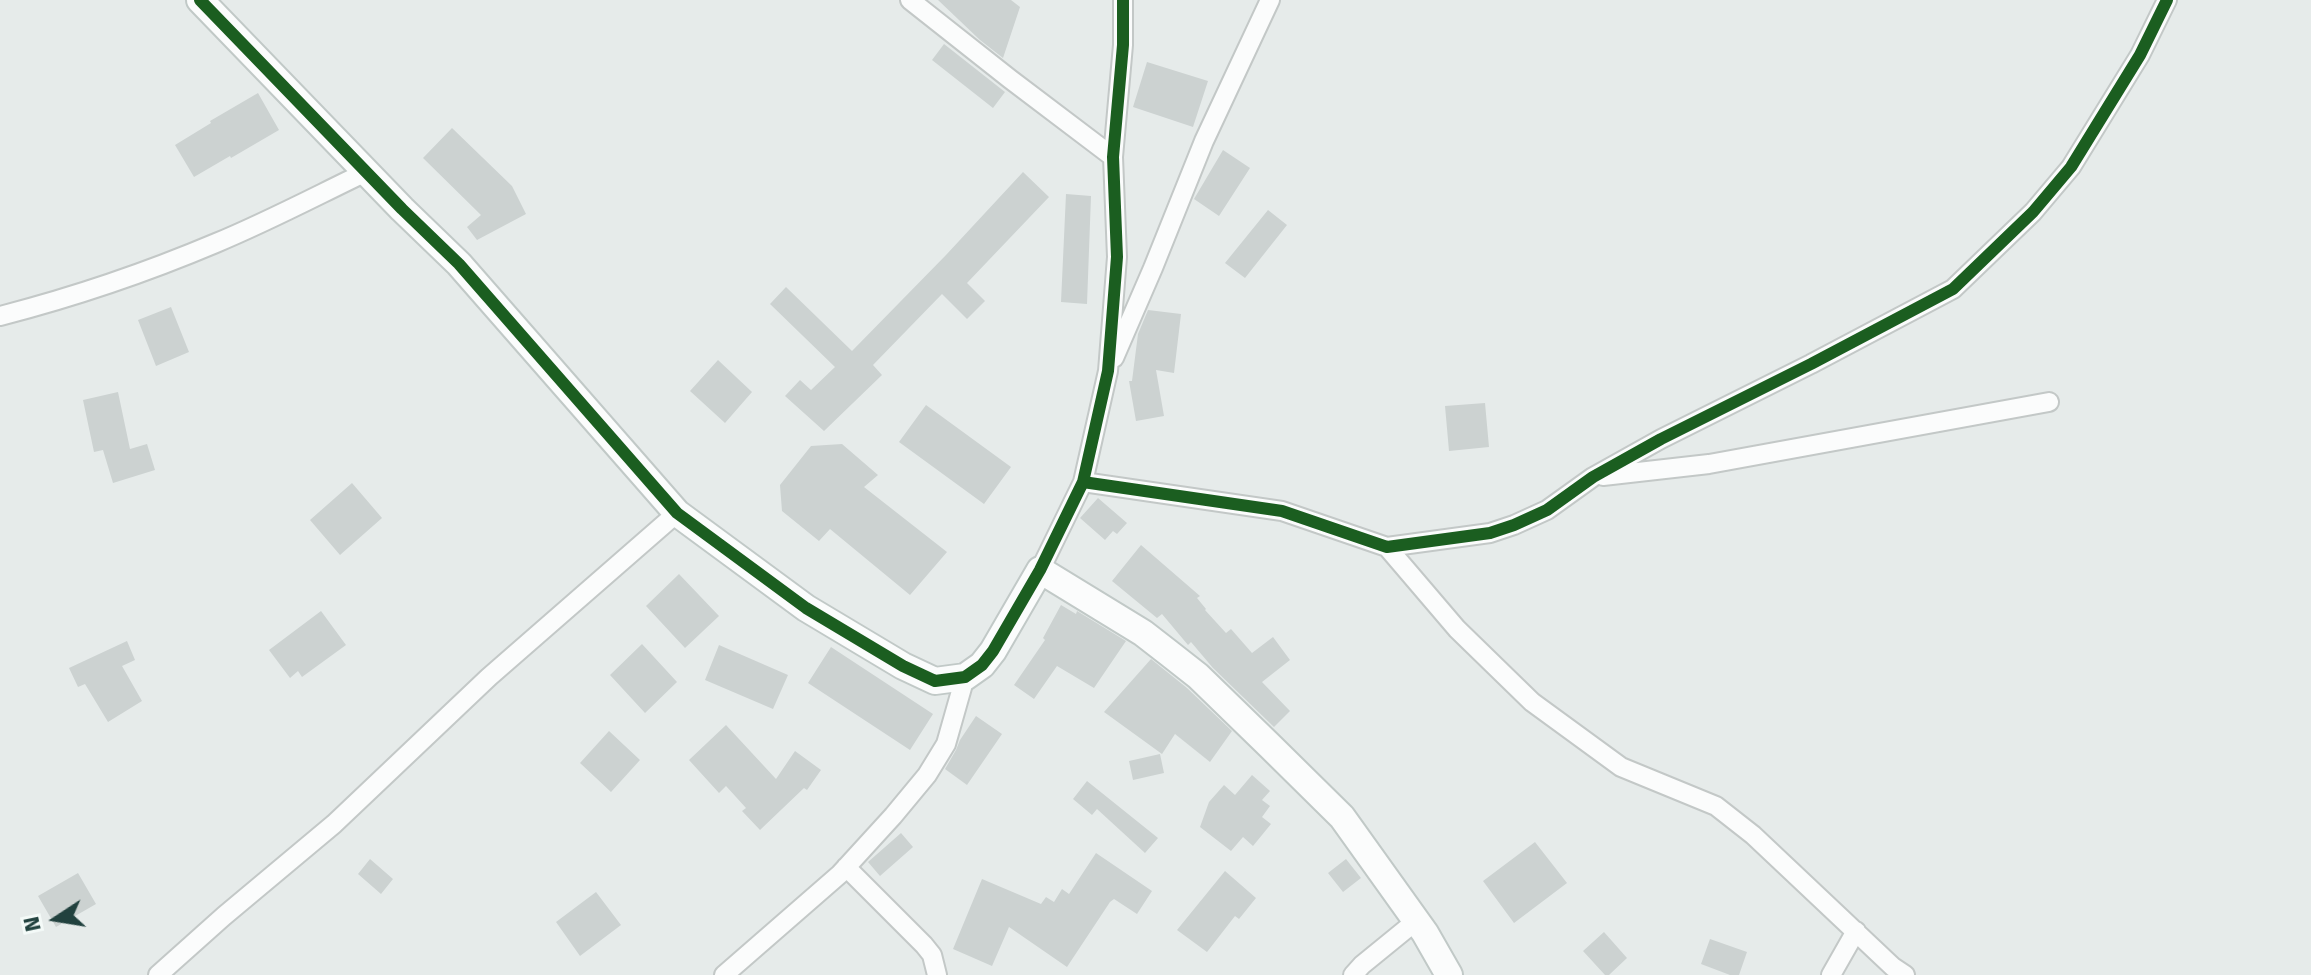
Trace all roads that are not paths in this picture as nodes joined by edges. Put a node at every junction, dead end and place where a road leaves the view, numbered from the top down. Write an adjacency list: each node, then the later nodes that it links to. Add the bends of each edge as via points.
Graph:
1 (200, 0): 7 (street)
2 (910, 0): 6 (street)
3 (1123, 0): 6 (street)
4 (1270, 0): 9 (street, via 1204,141)
5 (2167, 0): 11 (street, via 2140,55 2071,167 1953,289)
6 (1113, 157): 9 (street, via 1117,257)
7 (366, 172): 8 (street, via 149,270); 13 (street, via 459,264)
8 (0, 316)
9 (1108, 371): 12 (street)
10 (2049, 402): 11 (street, via 1709,464)
11 (1593, 477): 14 (street, via 1547,510 1514,525)
12 (1083, 482): 14 (street, via 1282,511); 15 (street)
13 (677, 513): 16 (street, via 806,608 903,666 935,681); 20 (street, via 489,677 334,824)
14 (1387, 547): 19 (street, via 1457,629 1532,702 1621,767 1716,806)
15 (1040, 570): 16 (street, via 993,651); 18 (street, via 1143,633 1198,676 1342,817)
16 (965, 677): 17 (street, via 946,744 918,785)
17 (846, 867): 21 (street); 22 (street, via 924,945)
18 (1416, 921): 23 (street); 24 (street)
19 (1856, 931): 25 (street); 26 (street)
20 (158, 975)
21 (724, 975)
22 (937, 975)
23 (1353, 975)
24 (1449, 975)
25 (1831, 975)
26 (1905, 975)

